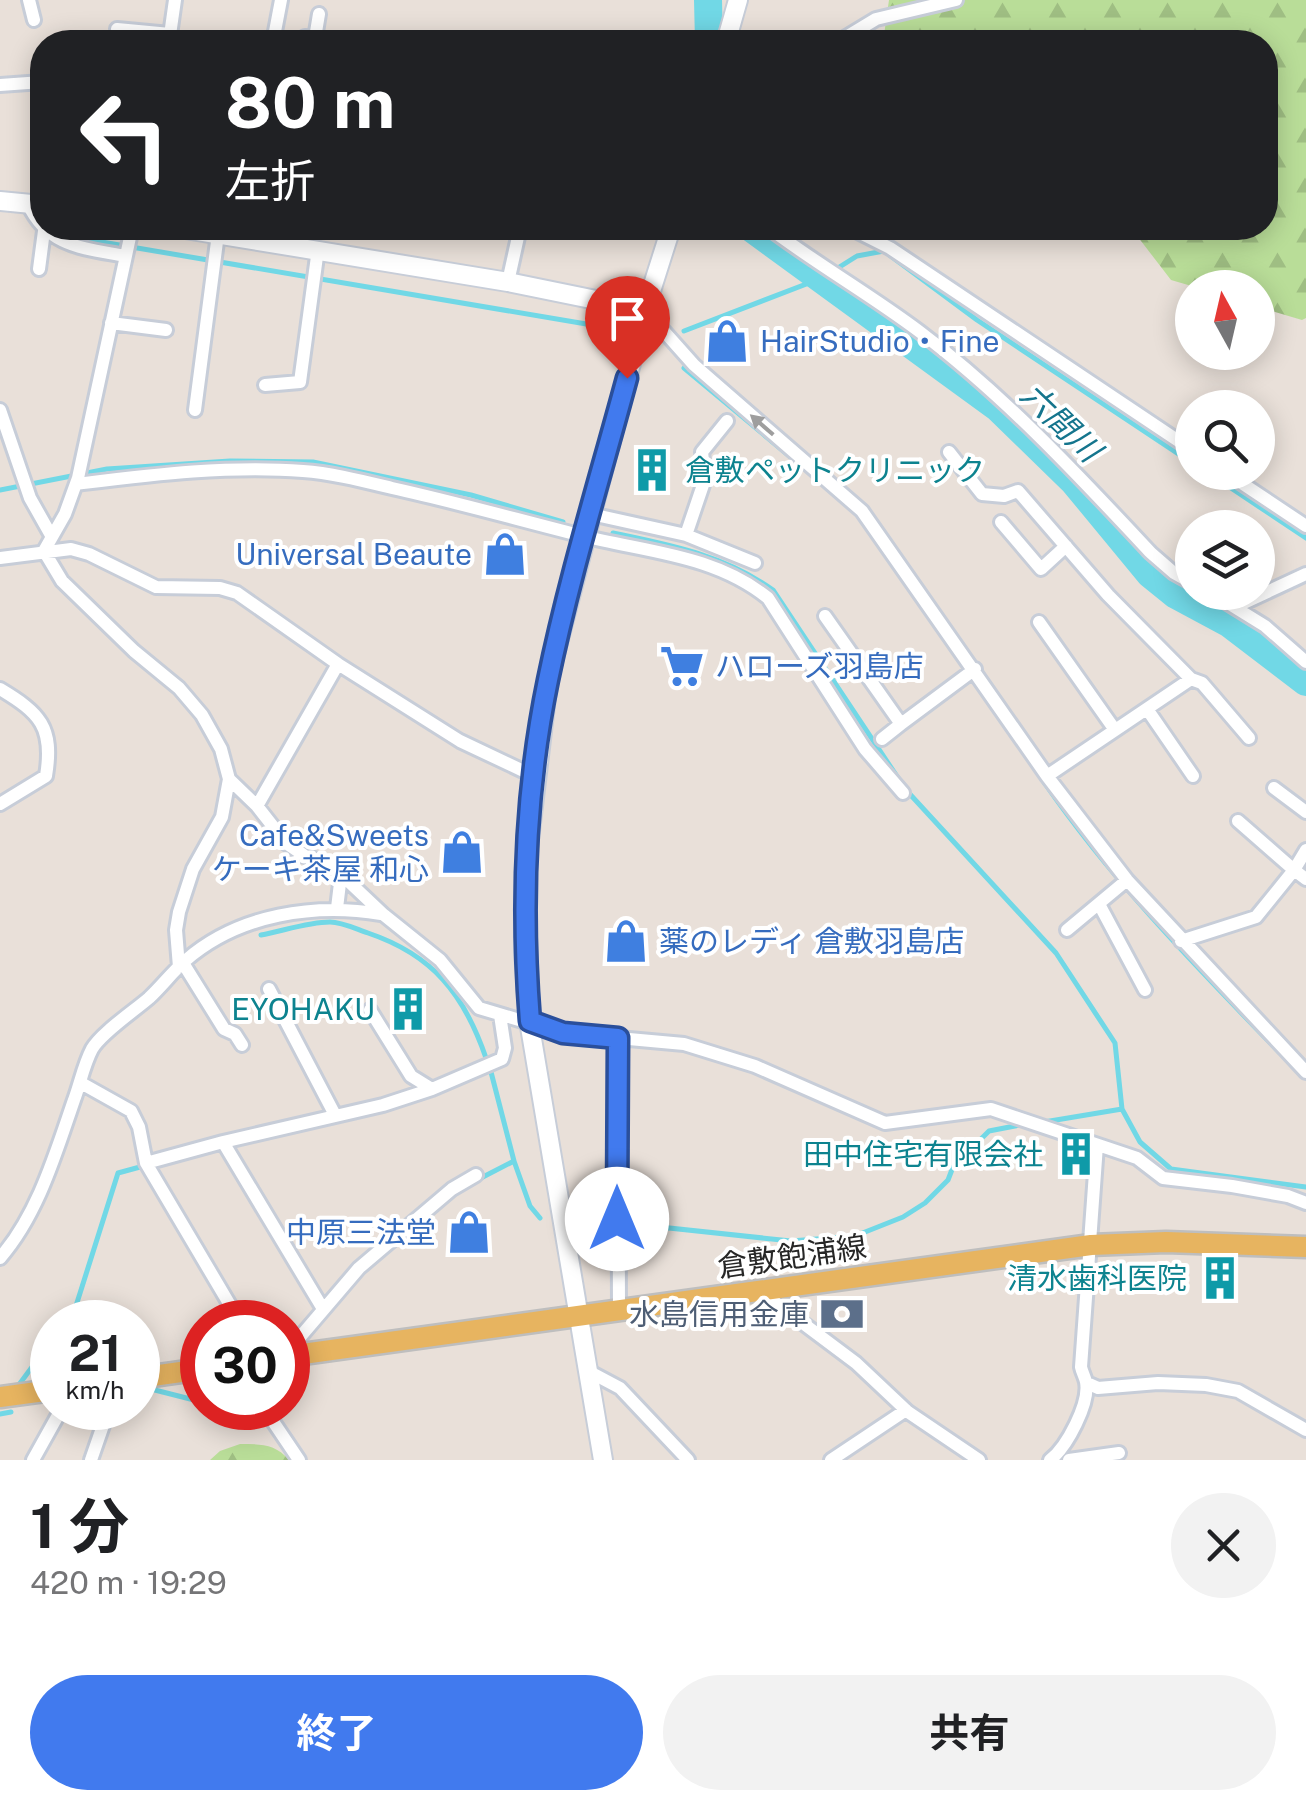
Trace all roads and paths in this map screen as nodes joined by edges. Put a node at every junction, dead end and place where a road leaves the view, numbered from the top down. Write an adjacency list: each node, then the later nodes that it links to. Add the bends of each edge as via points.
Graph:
1 (29, 0): 7 (street)
2 (174, 0): 10 (street)
3 (280, 0): 11 (street)
4 (738, 0): 13 (street)
5 (956, 0): 14 (street, via 876,19)
6 (319, 14): 12 (street)
7 (34, 20)
8 (118, 29): 9 (street)
9 (124, 30)
10 (170, 30)
11 (275, 30)
12 (316, 30)
13 (729, 30)
14 (858, 30)
15 (30, 83): 16 (street)
16 (0, 86)
17 (0, 201): 18 (street)
18 (30, 204)
19 (43, 240): 29 (street)
20 (63, 240): 27 (street, via 78,247)
21 (217, 240): 36 (street)
22 (258, 240): 28 (street)
23 (517, 240): 30 (street)
24 (667, 240): 31 (street)
25 (786, 240): 53 (street, via 920,332 1002,401)
26 (874, 240): 39 (street)
27 (128, 244): 32 (street)
28 (318, 249): 30 (street); 34 (street, via 300,382)
29 (39, 269)
30 (508, 282): 31 (street)
31 (645, 310): 43 (street); 61 (street, one-way to 31, via 862,511 694,366)
32 (111, 323): 33 (street); 41 (street)
33 (166, 330)
34 (264, 385)
35 (0, 410): 38 (street)
36 (195, 410)
37 (727, 421): 46 (street, via 702,452 705,479)
38 (4, 438): 48 (street)
39 (1175, 439)
40 (949, 452): 49 (street, via 982,494 1018,491)
41 (78, 476): 47 (street, via 304,471); 48 (street)
42 (1253, 490): 45 (street)
43 (591, 514): 46 (street); 47 (street)
44 (1000, 522): 49 (street, via 1041,569)
45 (1306, 526)
46 (686, 535): 52 (street)
47 (584, 536): 69 (street, via 548,681); 74 (street, via 686,558 749,582 768,598 865,749)
48 (52, 537): 50 (street)
49 (1066, 546): 62 (street)
50 (44, 551): 51 (street); 60 (street, via 89,554 167,589 237,593); 72 (street, via 62,581 202,715)
51 (2, 556)
52 (756, 563)
53 (1175, 574)
54 (1306, 574): 55 (street)
55 (1275, 589)
56 (1241, 610): 59 (street)
57 (825, 616): 65 (street)
58 (1039, 622): 66 (street)
59 (1306, 662)
60 (338, 664): 69 (street, via 460,742); 76 (street)
61 (971, 672): 65 (street); 70 (street)
62 (1191, 679): 64 (street); 67 (street)
63 (0, 689): 75 (street, via 34,710 50,751 46,776)
64 (1147, 709): 66 (street); 71 (street)
65 (901, 724): 68 (street)
66 (1115, 730): 70 (street)
67 (1250, 738)
68 (882, 739)
69 (534, 776): 94 (street, via 524,952)
70 (1048, 776): 83 (street)
71 (1193, 776)
72 (230, 779): 76 (street); 89 (street, via 222,817 179,912)
73 (1274, 788): 77 (street)
74 (903, 793)
75 (0, 804)
76 (256, 806): 81 (street, via 286,844)
77 (1306, 812)
78 (1238, 821): 80 (street)
79 (1306, 850): 80 (street)
80 (1294, 870): 82 (street); 88 (street, via 1256,917)
81 (341, 875): 85 (street); 86 (street)
82 (1306, 880)
83 (1123, 884): 84 (street); 88 (street)
84 (1099, 904): 87 (street); 91 (street)
85 (337, 908): 86 (street); 89 (street, via 258,921 214,939)
86 (384, 915): 93 (street, via 440,960 479,1008)
87 (1067, 930)
88 (1181, 941): 97 (street)
89 (181, 965): 96 (street); 98 (street, via 93,1047)
90 (268, 989): 100 (street)
91 (1145, 990)
92 (370, 1010): 99 (street, via 411,1076)
93 (500, 1015): 94 (street); 99 (street, via 502,1059)
94 (530, 1021): 95 (street, via 563,1033); 113 (street)
95 (618, 1038): 102 (street, via 684,1044 755,1066 886,1122 991,1109); 112 (street)
96 (242, 1045)
97 (1306, 1072)
98 (80, 1082): 103 (street, via 131,1111); 108 (street, via 28,1217)
99 (432, 1090): 100 (street)
100 (336, 1116): 101 (street)
101 (224, 1142): 103 (street); 111 (street)
102 (1097, 1145): 105 (street, via 1137,1158 1162,1178); 106 (street)
103 (146, 1163): 110 (street)
104 (476, 1175): 111 (street, via 358,1268)
105 (1306, 1203)
106 (1091, 1245): 107 (main road, 倉敷飽浦線); 109 (main road, 倉敷飽浦線); 117 (street, via 1081,1367)
107 (1306, 1247)
108 (0, 1258)
109 (760, 1290): 112 (main road, 倉敷飽浦線); 120 (street)
110 (227, 1300)
111 (323, 1309): 114 (street)
112 (619, 1310): 113 (main road, 倉敷飽浦線)
113 (579, 1316): 115 (main road, 倉敷飽浦線); 116 (street)
114 (310, 1326)
115 (310, 1353)
116 (588, 1372): 130 (street); 131 (street, via 620,1388)
117 (1087, 1383): 124 (street, via 1218,1387); 126 (street)
118 (30, 1393): 119 (main road)
119 (0, 1397)
120 (906, 1410): 132 (street); 133 (street)
121 (50, 1430): 127 (street)
122 (101, 1430): 128 (street)
123 (279, 1430): 129 (street)
124 (1306, 1430)
125 (1119, 1453): 126 (street)
126 (1062, 1458)
127 (33, 1460)
128 (90, 1460)
129 (299, 1460)
130 (603, 1460)
131 (688, 1460)
132 (832, 1460)
133 (980, 1460)

